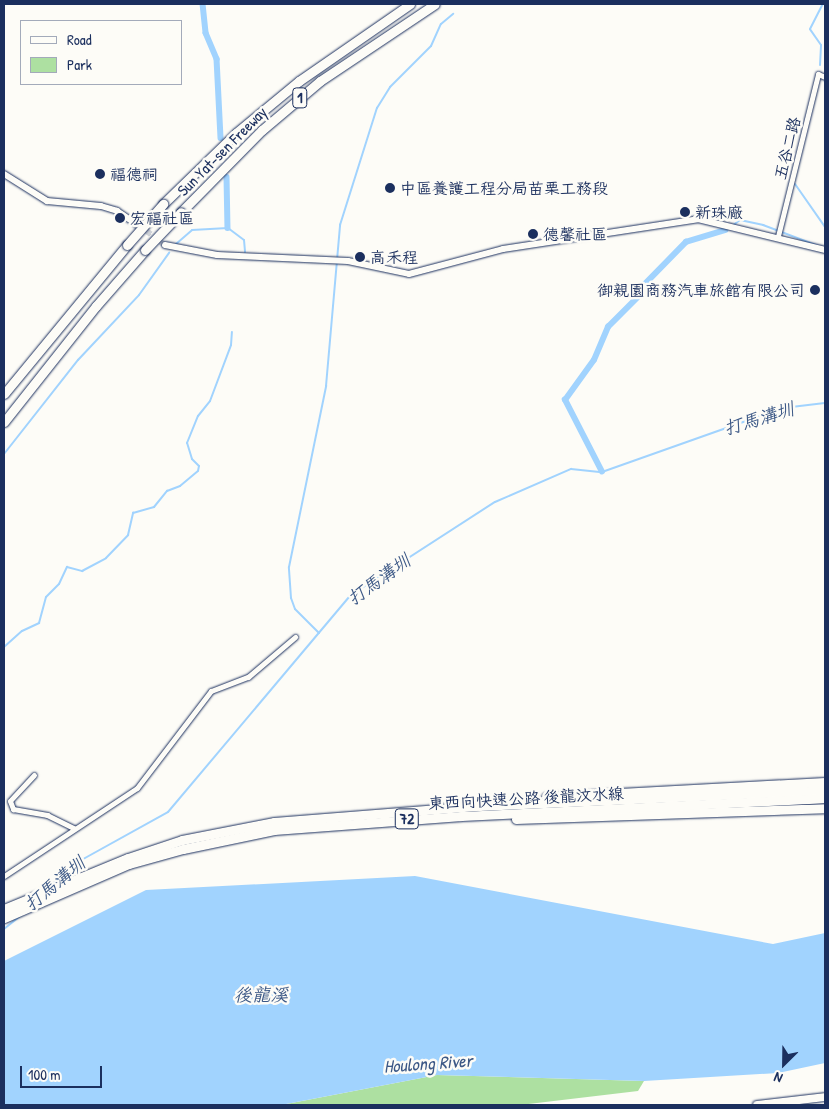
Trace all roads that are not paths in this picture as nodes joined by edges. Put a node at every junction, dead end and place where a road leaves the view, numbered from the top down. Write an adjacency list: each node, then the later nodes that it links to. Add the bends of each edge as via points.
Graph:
1 (410, 4): 9 (highway, Sun Yat-sen Freeway / 1, bridge, via 292,87 236,133 127,245)
2 (435, 4): 10 (highway, Sun Yat-sen Freeway / 1, bridge, via 320,81 262,130 145,250)
3 (825, 77): 6 (street, 五谷二路, via 818,74)
4 (4, 174): 5 (street, via 47,201 101,206 117,211)
5 (138, 225)
6 (779, 234): 7 (street, via 698,219 503,249 408,274 337,260 217,255); 8 (street)
7 (165, 246)
8 (825, 250)
9 (4, 394)
10 (4, 422)
11 (295, 637): 19 (street, via 248,677 211,691 137,788)
12 (34, 775): 19 (street, via 10,801 13,809 47,815)
13 (825, 782): 16 (highway, via 616,792 501,801)
14 (825, 790): 16 (highway, 東西向快速公路 後龍汶水線 / 72)
15 (825, 798): 18 (highway, 東西向快速公路 後龍汶水線 / 72)
16 (479, 806): 21 (highway, 東西向快速公路 後龍汶水線 / 72, via 305,818 221,831 128,858)
17 (825, 808): 18 (highway, via 558,818)
18 (461, 816): 22 (highway, 東西向快速公路 後龍汶水線 / 72, via 334,824 222,840 129,864)
19 (74, 828): 20 (street)
20 (4, 876)
21 (4, 909)
22 (4, 918)
23 (825, 1097): 25 (main road)
24 (757, 1105): 25 (main road)
25 (778, 1105)

